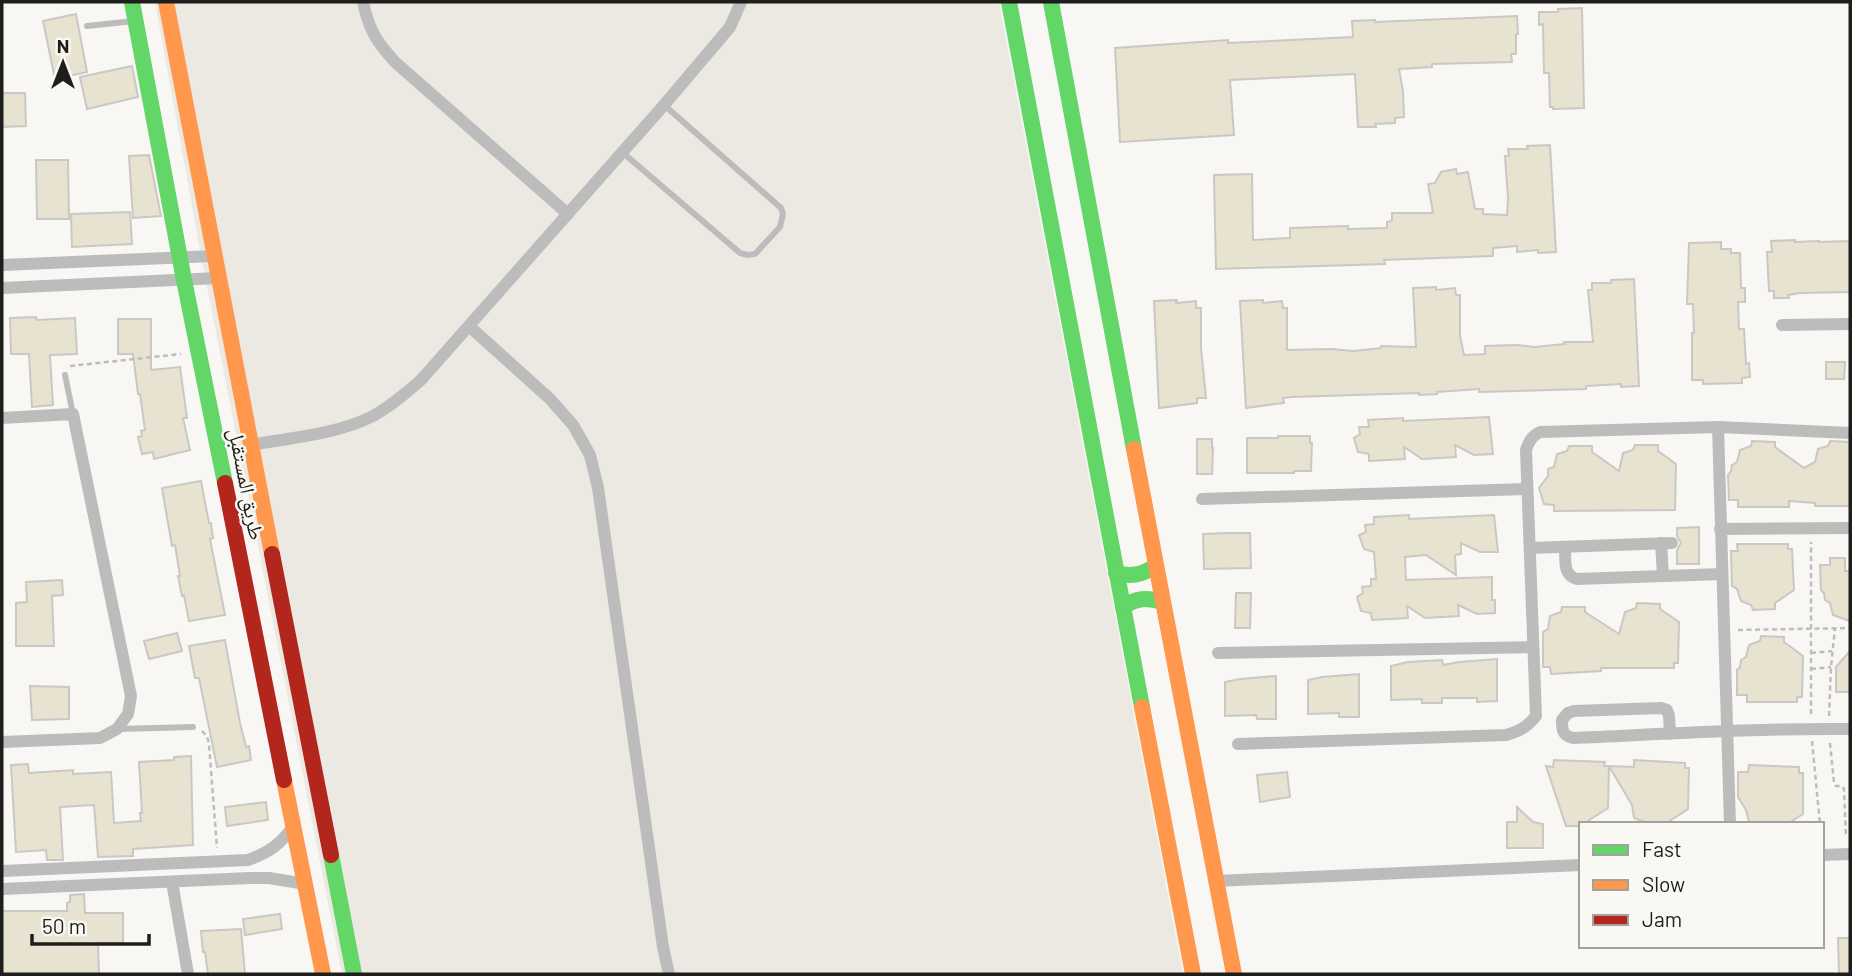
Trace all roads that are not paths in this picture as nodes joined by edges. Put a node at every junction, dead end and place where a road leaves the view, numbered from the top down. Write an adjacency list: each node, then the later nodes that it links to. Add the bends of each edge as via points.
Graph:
1 (132, 2): 7 (street, طريق المستقبل)
2 (166, 2): 12 (street, طريق المستقبل)
3 (363, 2): 11 (street, via 379,44 395,62)
4 (741, 2): 9 (street, via 730,27)
5 (1009, 2): 34 (street)
6 (1051, 2): 33 (street)
7 (135, 21): 8 (lane); 13 (street, طريق المستقبل)
8 (88, 26)
9 (664, 106): 10 (street); 10 (lane, via 781,208 780,227 755,254 740,253)
10 (622, 152): 11 (street)
11 (568, 214): 20 (street)
12 (214, 256): 13 (street); 15 (street, طريق المستقبل)
13 (180, 257): 14 (street); 16 (street, طريق المستقبل)
14 (2, 265)
15 (218, 278): 16 (street); 26 (street, طريق المستقبل)
16 (184, 280): 17 (street); 49 (street, طريق المستقبل)
17 (2, 288)
18 (1850, 324): 19 (street)
19 (1782, 325)
20 (469, 326): 26 (street, via 421,380 370,417 341,428); 63 (street, via 550,400 573,425 590,455)
21 (65, 375): 22 (lane)
22 (73, 414): 23 (street); 42 (street, via 131,696 128,714)
23 (2, 418)
24 (1718, 427): 25 (street); 27 (street, via 1540,432 1526,450); 30 (street)
25 (1850, 433)
26 (251, 445): 62 (street, طريق المستقبل)
27 (1526, 489): 28 (street); 32 (street)
28 (1202, 499)
29 (1850, 528): 30 (street)
30 (1720, 529): 35 (street)
31 (1565, 547): 32 (street); 36 (street, via 1566,572 1577,579); 36 (street, via 1666,543)
32 (1530, 548): 39 (street)
33 (1155, 566): 34 (street, via 1133,577); 37 (street)
34 (1116, 573): 38 (street)
35 (1722, 574): 36 (street); 44 (street)
36 (1663, 575)
37 (1162, 602): 38 (street, via 1146,598); 56 (street)
38 (1123, 607): 64 (street)
39 (1533, 648): 40 (street); 47 (street, via 1536,716 1518,732)
40 (1218, 653)
41 (193, 727): 42 (lane)
42 (117, 729): 46 (street, via 100,738)
43 (1850, 729): 44 (street)
44 (1727, 731): 45 (street); 48 (street)
45 (1670, 734): 45 (street, via 1573,738 1563,732 1562,720 1574,711 1661,708 1667,710)
46 (2, 742)
47 (1238, 744)
48 (1730, 822)
49 (294, 827): 52 (street, via 281,843); 58 (street, طريق المستقبل)
50 (1850, 854): 51 (street)
51 (1824, 855)
52 (248, 860): 54 (street); 55 (street)
53 (1579, 865): 56 (street)
54 (2, 871)
55 (250, 878): 57 (street); 58 (street)
56 (1216, 881): 65 (street)
57 (172, 882): 59 (street); 60 (street)
58 (306, 884): 61 (street, طريق المستقبل)
59 (2, 889)
60 (188, 974)
61 (323, 974)
62 (354, 974)
63 (669, 974)
64 (1193, 974)
65 (1234, 974)

